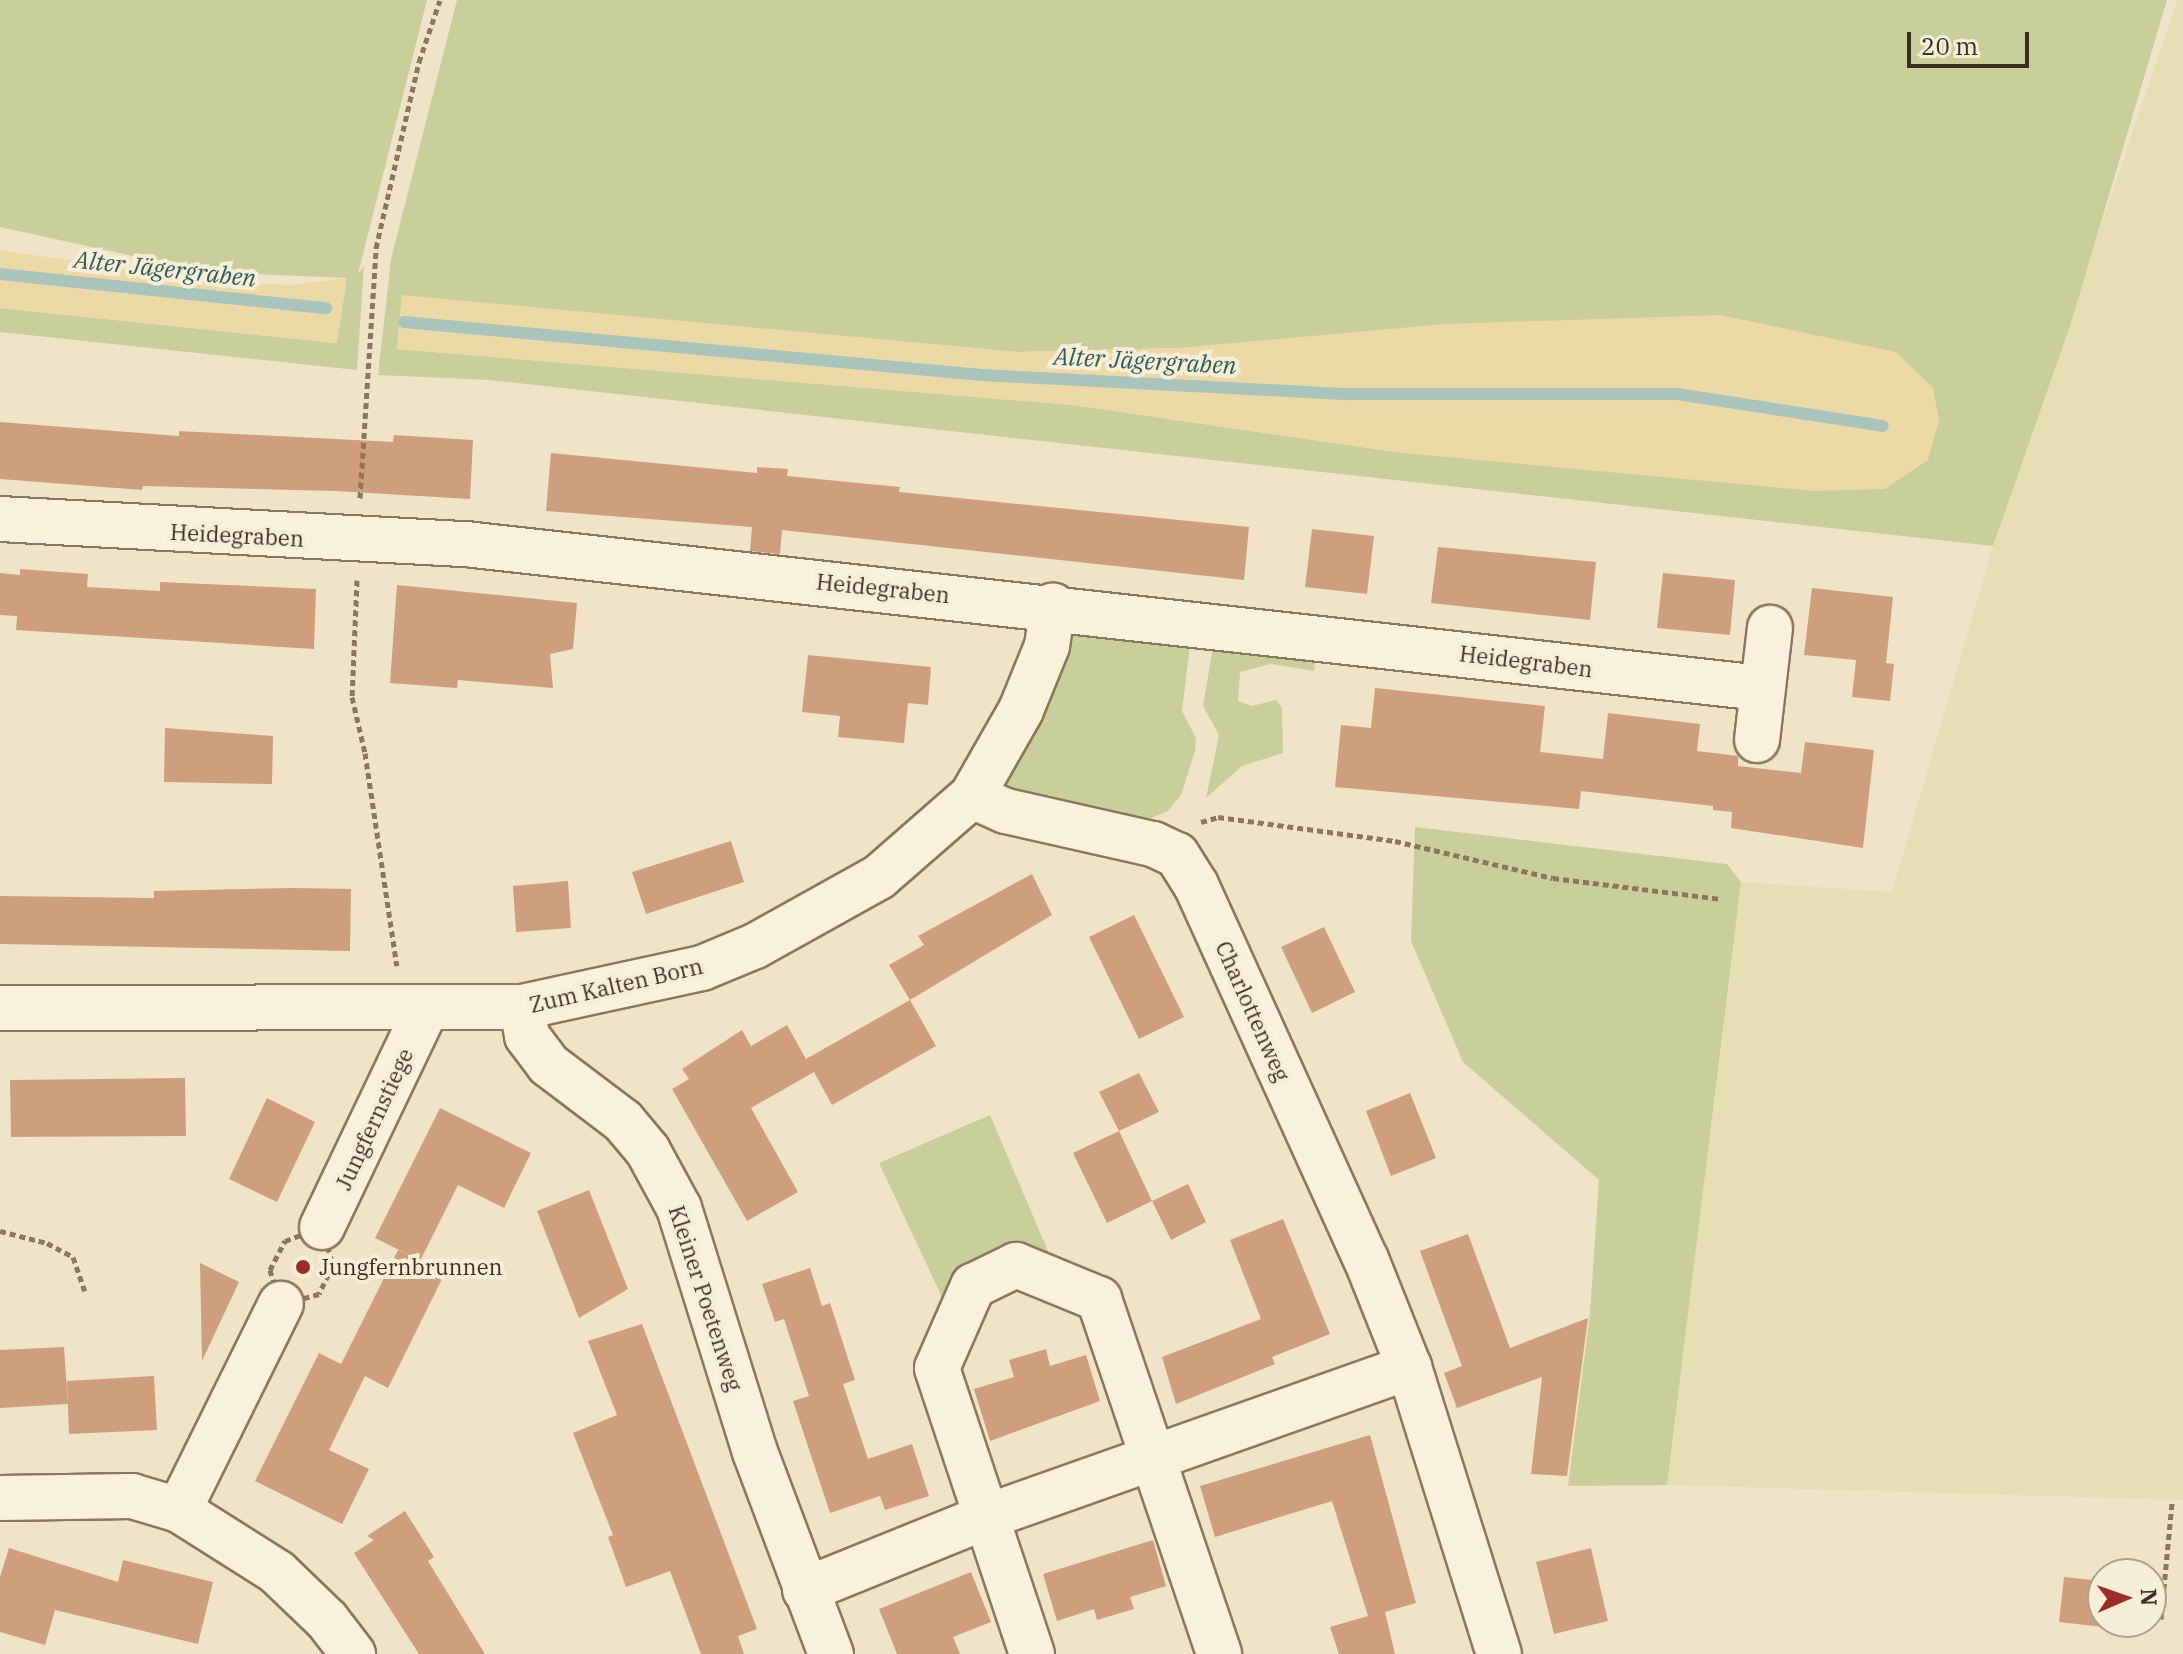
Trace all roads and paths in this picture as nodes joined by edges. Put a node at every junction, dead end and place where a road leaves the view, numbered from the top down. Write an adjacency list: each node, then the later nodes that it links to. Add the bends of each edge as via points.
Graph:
1 (440, 0): 3 (path, via 419,62 376,248)
2 (0, 519): 3 (street, Heidegraben)
3 (358, 542): 4 (street, Heidegraben, via 474,545); 13 (path, via 352,697)
4 (1053, 605): 6 (street, Heidegraben); 8 (street, Zum Kalten Born, via 1047,646 1021,710)
5 (1770, 628): 6 (street)
6 (1762, 688): 7 (street)
7 (1757, 740)
8 (972, 796): 9 (street, Charlottenweg, via 1006,811); 11 (street, Zum Kalten Born, via 879,877 755,946 702,968)
9 (1153, 844): 10 (path, via 1176,828 1218,817 1395,841 1553,878); 18 (street, Charlottenweg, via 1177,855 1196,885 1366,1259)
10 (1721, 899)
11 (522, 1007): 13 (street, Zum Kalten Born); 25 (street, Kleiner Poetenweg, via 527,1036 549,1065 623,1121 664,1177 699,1264 755,1452)
12 (0, 1008): 13 (street, Zum Kalten Born)
13 (414, 1011): 15 (street, Jungfernstiege)
14 (0, 1231): 17 (path, via 47,1243 73,1257)
15 (313, 1244): 16 (path); 16 (path)
16 (290, 1289): 22 (street)
17 (85, 1291)
18 (1409, 1367): 19 (street); 30 (street, Charlottenweg)
19 (1154, 1457): 23 (street); 23 (street, via 1099,1299 1016,1265 973,1286 937,1368); 29 (street)
20 (0, 1498): 22 (street, via 132,1496)
21 (2172, 1502): 24 (path)
22 (179, 1510): 26 (street, via 277,1572 327,1620)
23 (986, 1517): 25 (street); 28 (street)
24 (2167, 1558)
25 (805, 1590): 27 (street, Kleiner Poetenweg)
26 (353, 1654)
27 (831, 1654)
28 (1032, 1654)
29 (1219, 1654)
30 (1499, 1654)

